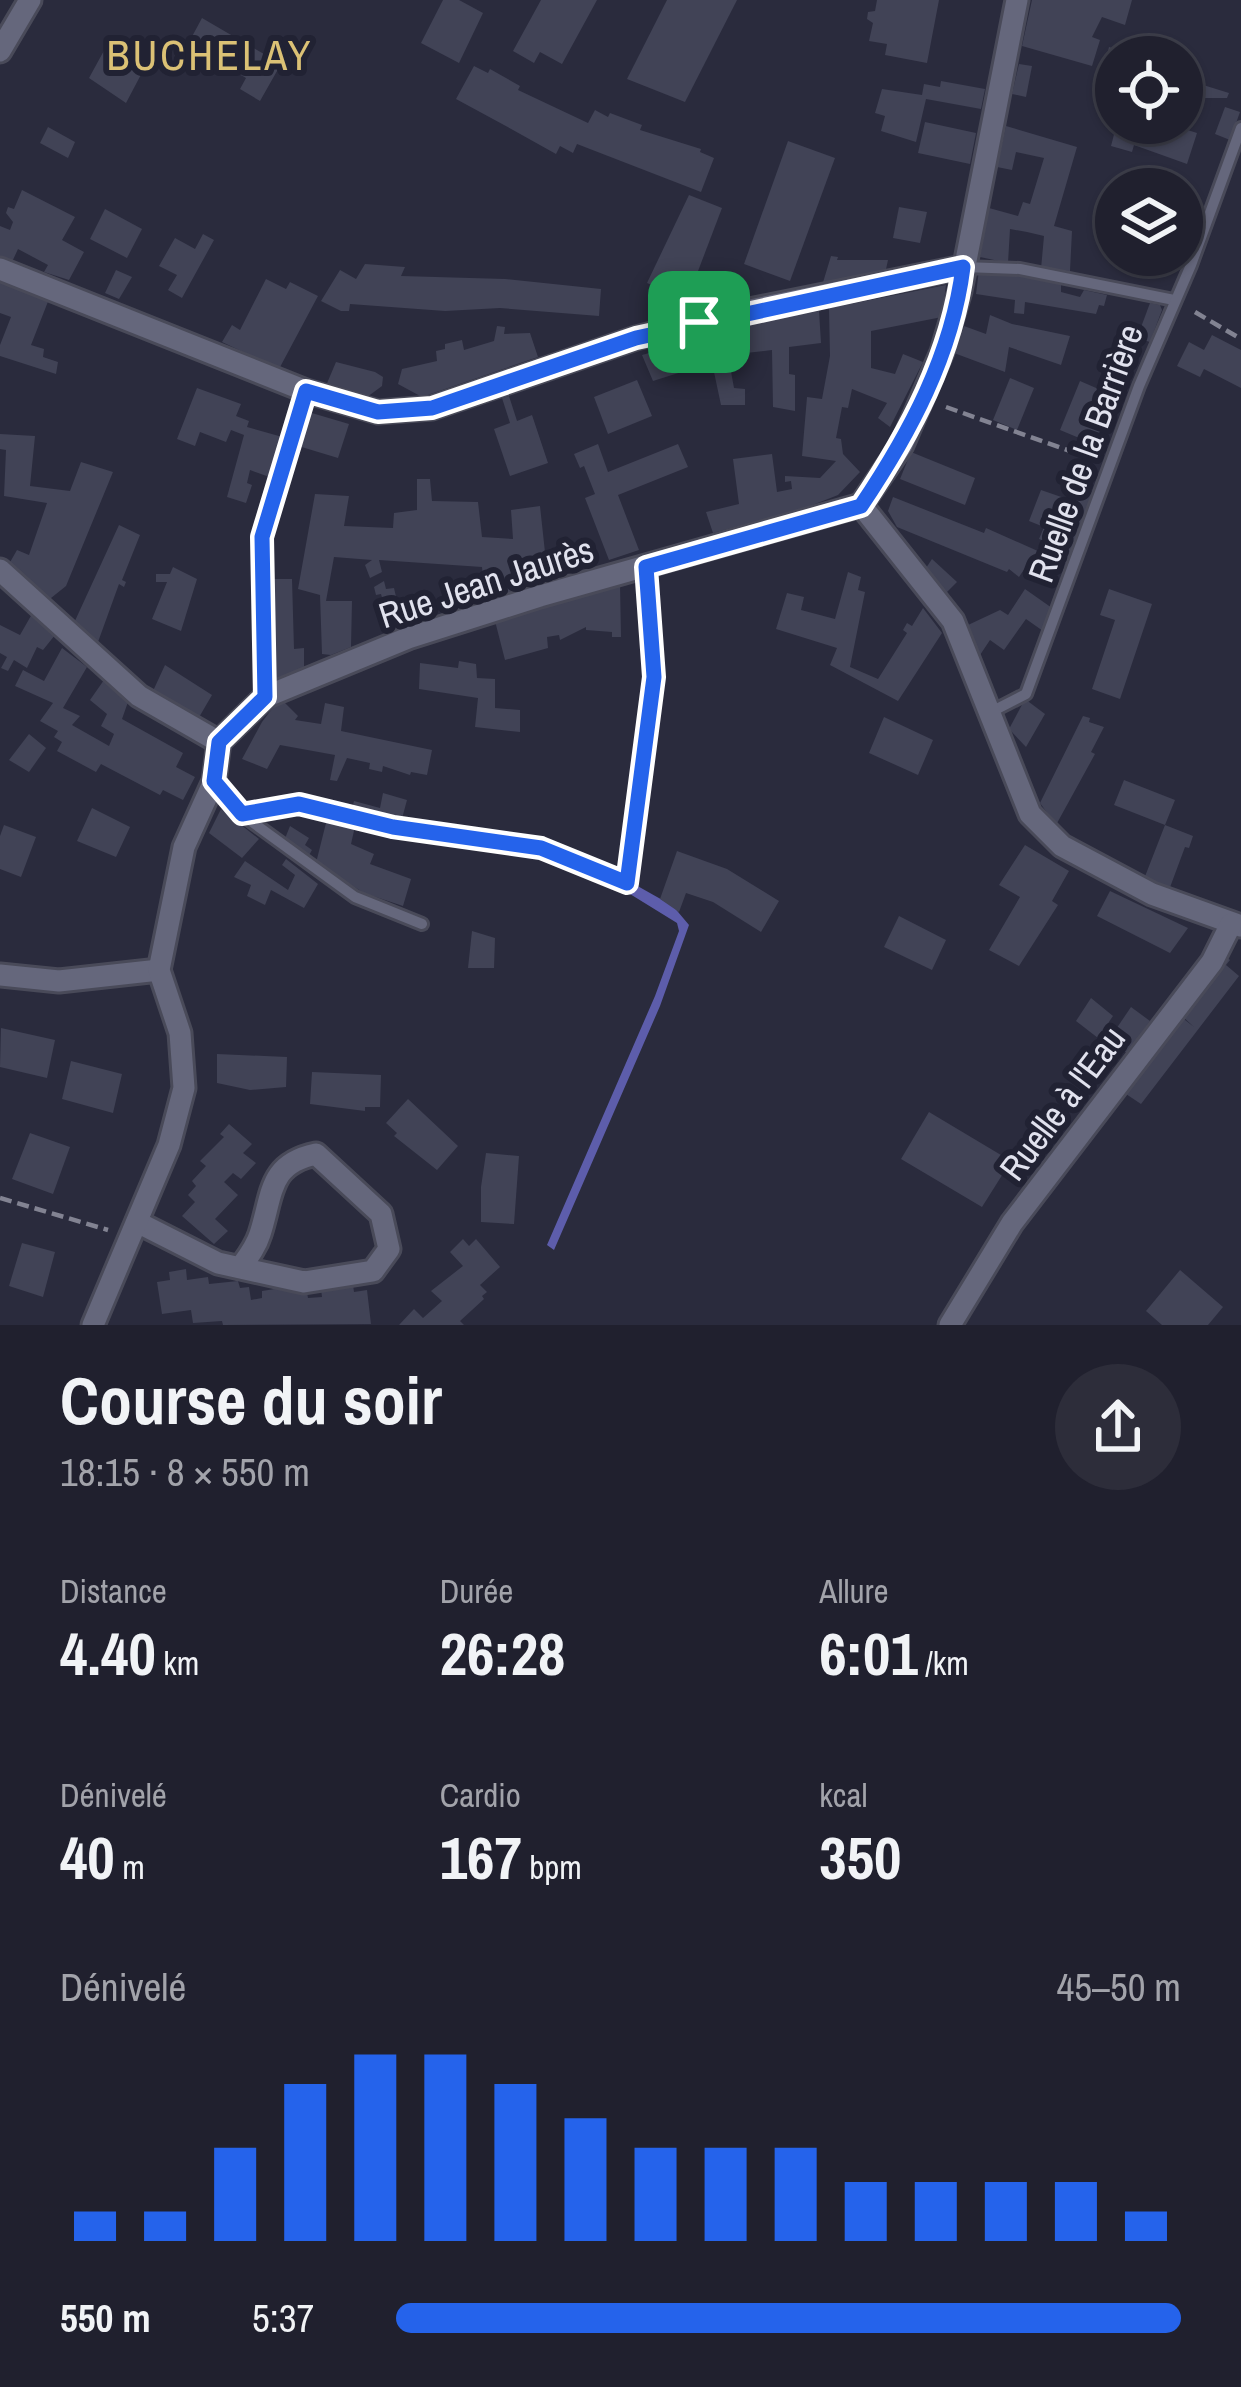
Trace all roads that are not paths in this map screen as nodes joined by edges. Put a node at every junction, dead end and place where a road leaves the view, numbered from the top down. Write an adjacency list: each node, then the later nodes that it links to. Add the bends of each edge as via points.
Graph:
1 (30, 0): 3 (street)
2 (1017, 0): 5 (street)
3 (0, 51)
4 (1241, 128): 7 (lane, Ruelle de la Barrière)
5 (963, 267): 6 (street, via 725,315 432,408 378,412); 7 (lane, via 1020,269); 9 (street, via 924,399)
6 (0, 269)
7 (1174, 300): 12 (lane, Ruelle de la Barrière, via 1026,694)
8 (290, 446): 11 (lane, via 261,550)
9 (861, 506): 11 (street, Rue Jean Jaurès, via 408,638); 12 (street, via 953,621)
10 (0, 570): 13 (street, via 139,696)
11 (265, 697): 13 (street, Rue Jean Jaurès)
12 (989, 713): 18 (street, via 1030,814 1062,846 1152,894)
13 (219, 742): 14 (street)
14 (214, 781): 15 (lane); 19 (street, via 184,847)
15 (242, 814): 16 (lane, via 299,804); 17 (lane, via 355,897)
16 (393, 827)
17 (422, 924)
18 (1236, 925): 24 (street, Ruelle à l'Eau, via 1012,1223)
19 (159, 970): 20 (street, via 58,981); 21 (street, via 180,1033 184,1088)
20 (0, 975)
21 (134, 1229): 22 (street); 23 (street)
22 (241, 1268): 22 (street, via 304,1282 373,1271 389,1249 381,1214 316,1154 291,1159 274,1180 258,1242)
23 (93, 1325)
24 (950, 1325)

